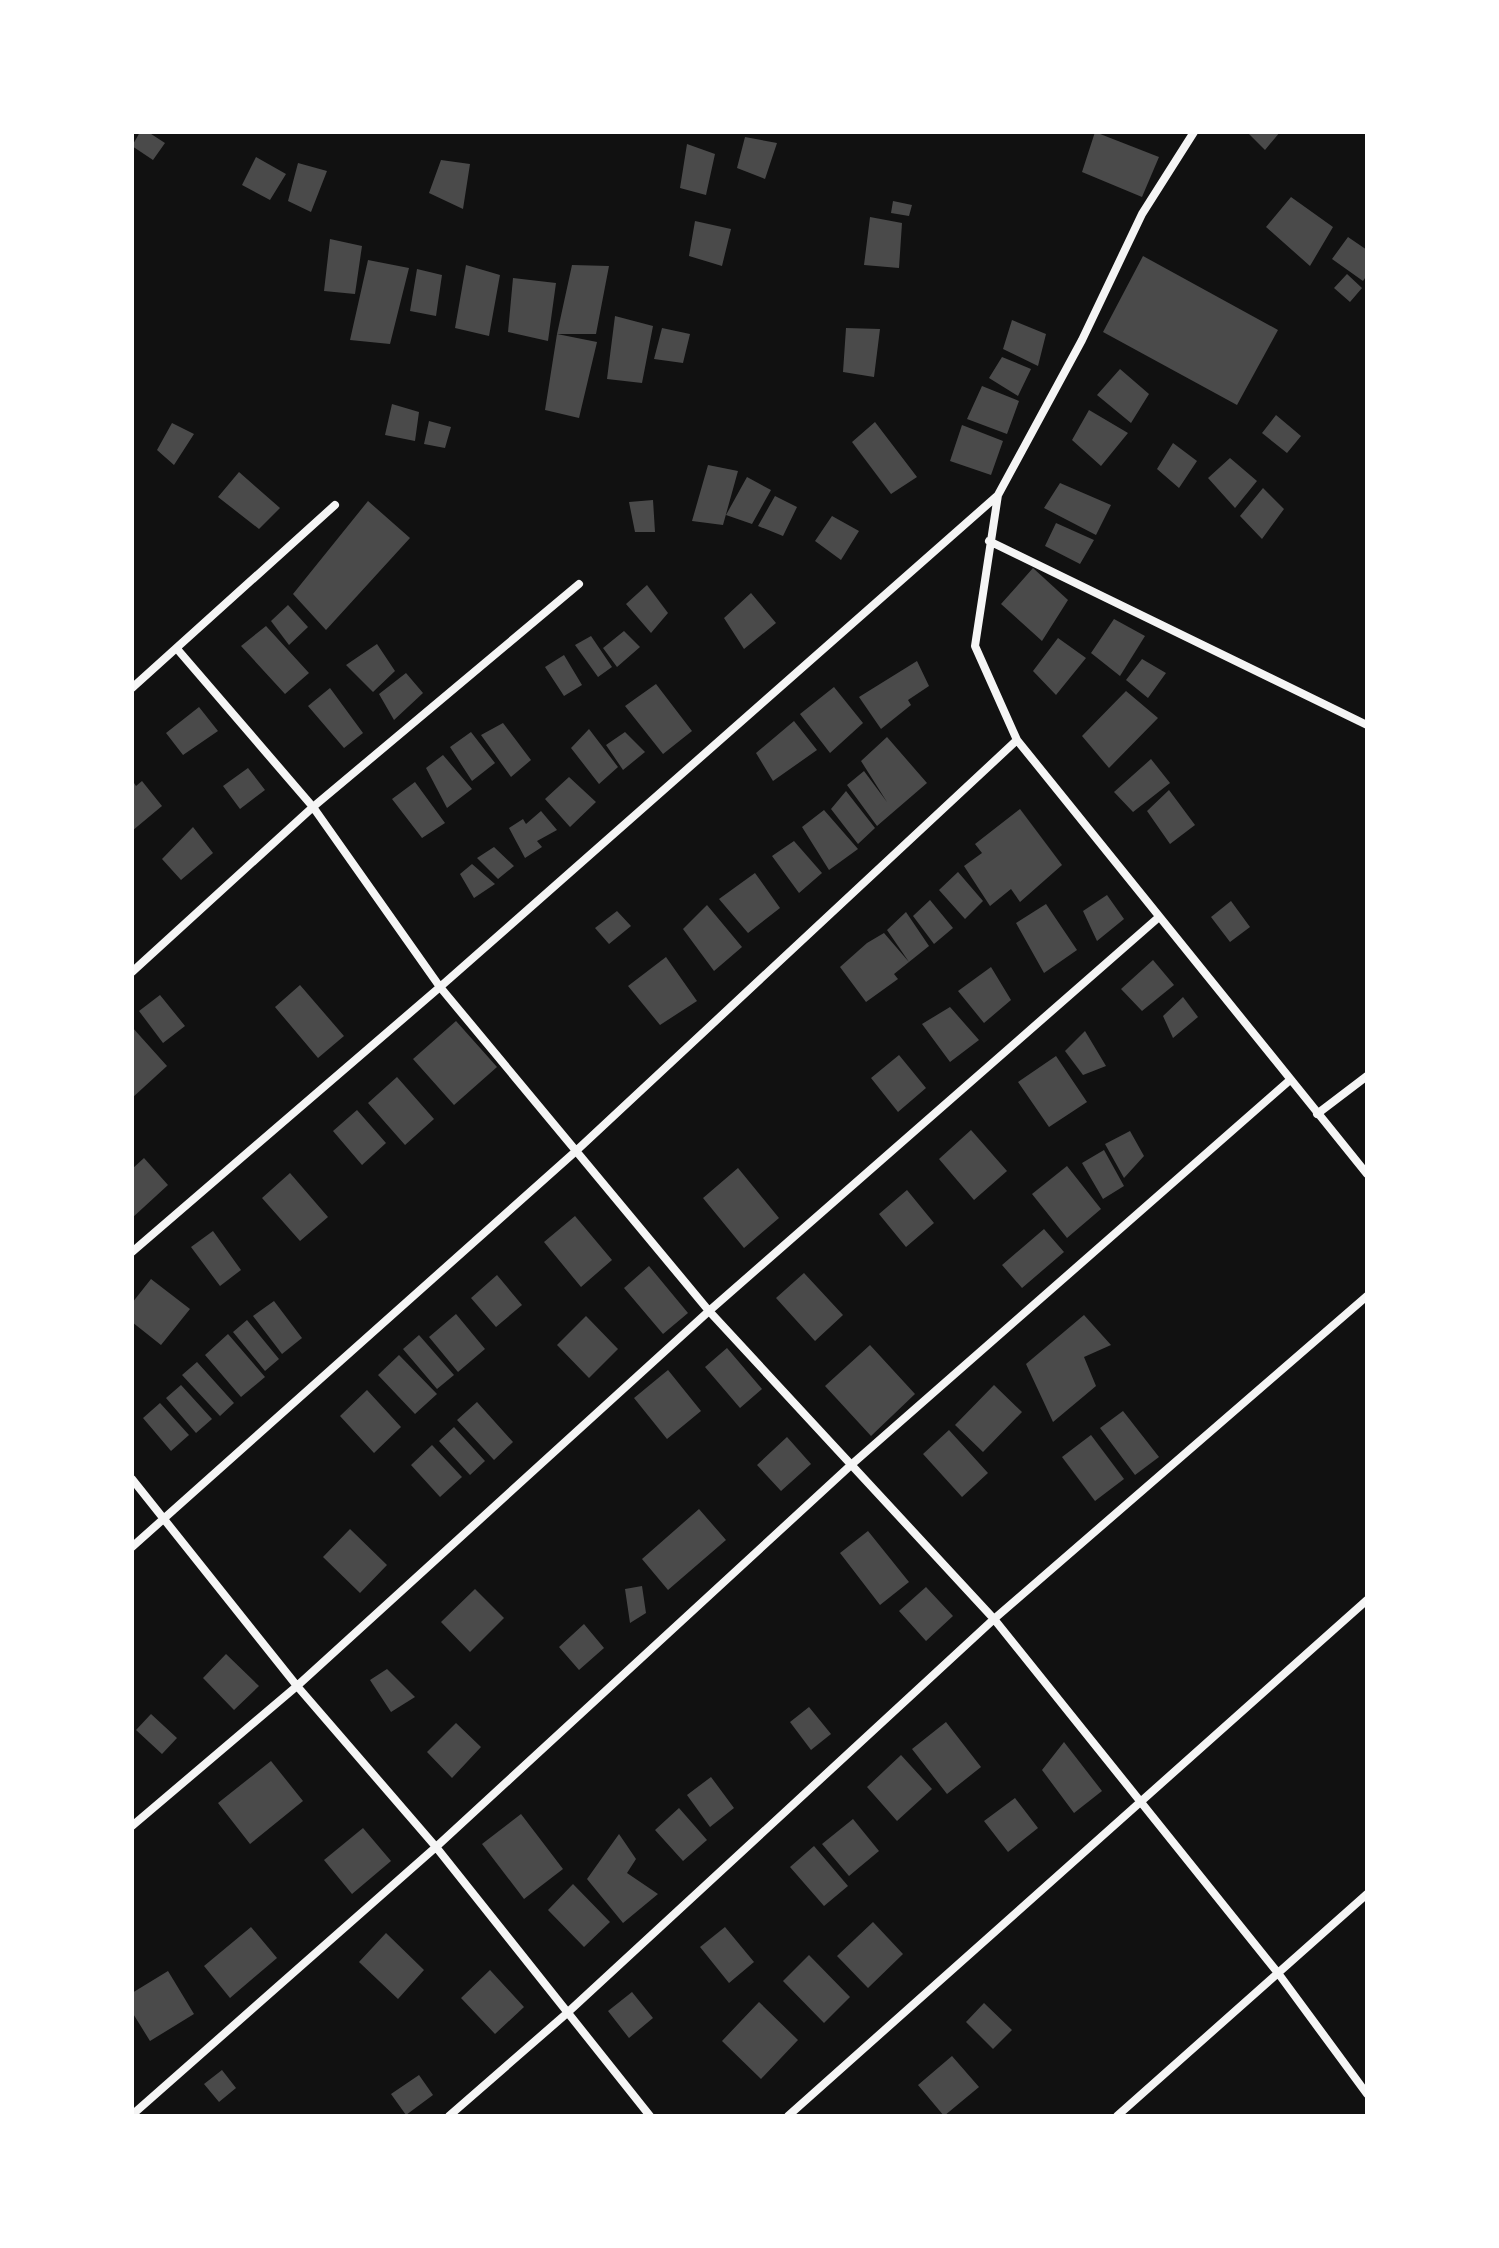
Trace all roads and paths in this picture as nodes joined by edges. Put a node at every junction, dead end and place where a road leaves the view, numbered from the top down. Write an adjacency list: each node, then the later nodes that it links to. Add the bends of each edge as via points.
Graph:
1 (1194, 132): 2 (street, via 1142,214 1082,340)
2 (998, 495): 4 (street); 13 (street)
3 (335, 505): 6 (street)
4 (989, 541): 8 (street); 9 (street, via 975,646)
5 (579, 584): 10 (street)
6 (178, 650): 7 (street); 10 (street)
7 (132, 688)
8 (1367, 725)
9 (1017, 740): 11 (street); 17 (street)
10 (313, 807): 12 (street); 13 (street)
11 (1159, 917): 15 (street); 21 (street)
12 (132, 972)
13 (440, 987): 17 (street); 19 (street)
14 (1367, 1076): 16 (street)
15 (1290, 1080): 16 (street); 22 (street)
16 (1317, 1114): 18 (street)
17 (576, 1151): 21 (street); 24 (street)
18 (1367, 1174)
19 (132, 1252)
20 (1367, 1296): 27 (street)
21 (709, 1311): 22 (street); 28 (street)
22 (851, 1465): 27 (street); 31 (street)
23 (132, 1479): 24 (street)
24 (163, 1520): 25 (street); 28 (street)
25 (132, 1547)
26 (1367, 1600): 29 (street)
27 (994, 1619): 29 (street); 34 (street)
28 (297, 1686): 30 (street); 31 (street)
29 (1141, 1803): 33 (street); 39 (street)
30 (132, 1826)
31 (436, 1847): 34 (street); 36 (street)
32 (1367, 1894): 33 (street)
33 (1278, 1973): 35 (street); 40 (street)
34 (566, 2014): 37 (street); 38 (street)
35 (1367, 2094)
36 (132, 2115)
37 (449, 2116)
38 (650, 2116)
39 (788, 2116)
40 (1117, 2116)

